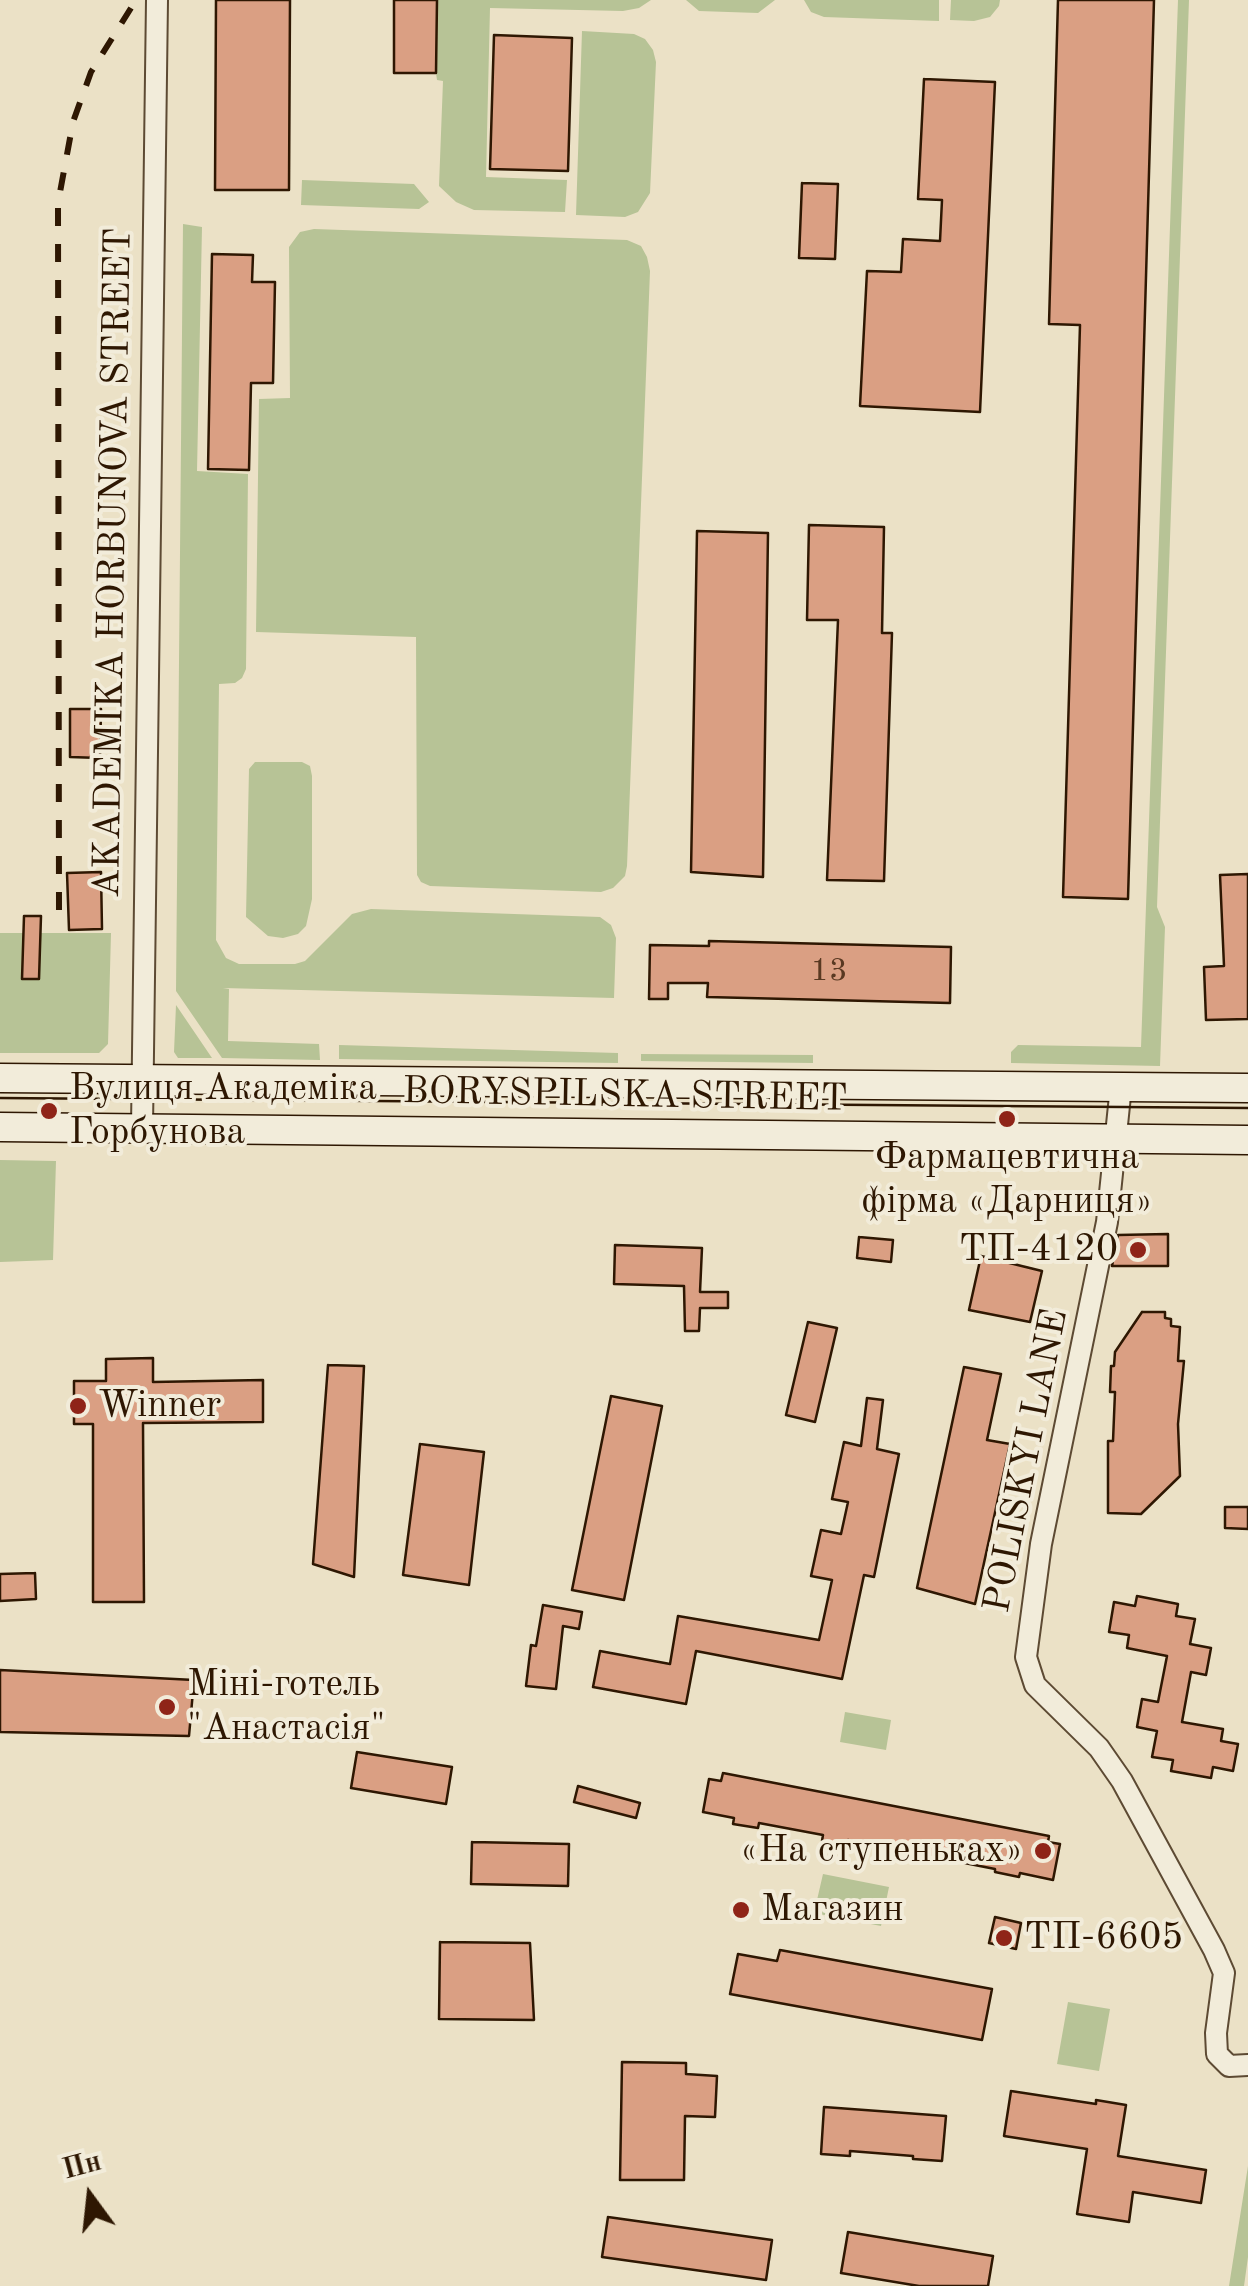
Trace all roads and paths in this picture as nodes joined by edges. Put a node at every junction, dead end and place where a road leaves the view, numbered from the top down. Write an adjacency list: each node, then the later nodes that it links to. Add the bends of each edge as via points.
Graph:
1 (157, 0): 3 (street, AKADEMIKA HORBUNOVA STREET)
2 (0, 1078): 3 (main road, BORYSPILSKA STREET)
3 (142, 1078): 4 (main road, BORYSPILSKA STREET); 7 (street, AKADEMIKA HORBUNOVA STREET)
4 (1122, 1086): 5 (main road, BORYSPILSKA STREET); 8 (street, POLISKYI LANE)
5 (1248, 1088)
6 (0, 1126): 7 (main road, BORYSPILSKA STREET)
7 (142, 1127): 8 (main road, BORYSPILSKA STREET)
8 (1116, 1138): 9 (main road, BORYSPILSKA STREET); 10 (street, POLISKYI LANE, via 1104,1239 1041,1544 1026,1657 1035,1686 1099,1748 1122,1782 1214,1950 1224,1973 1217,2054 1229,2066)
9 (1248, 1140)
10 (1248, 2065)

